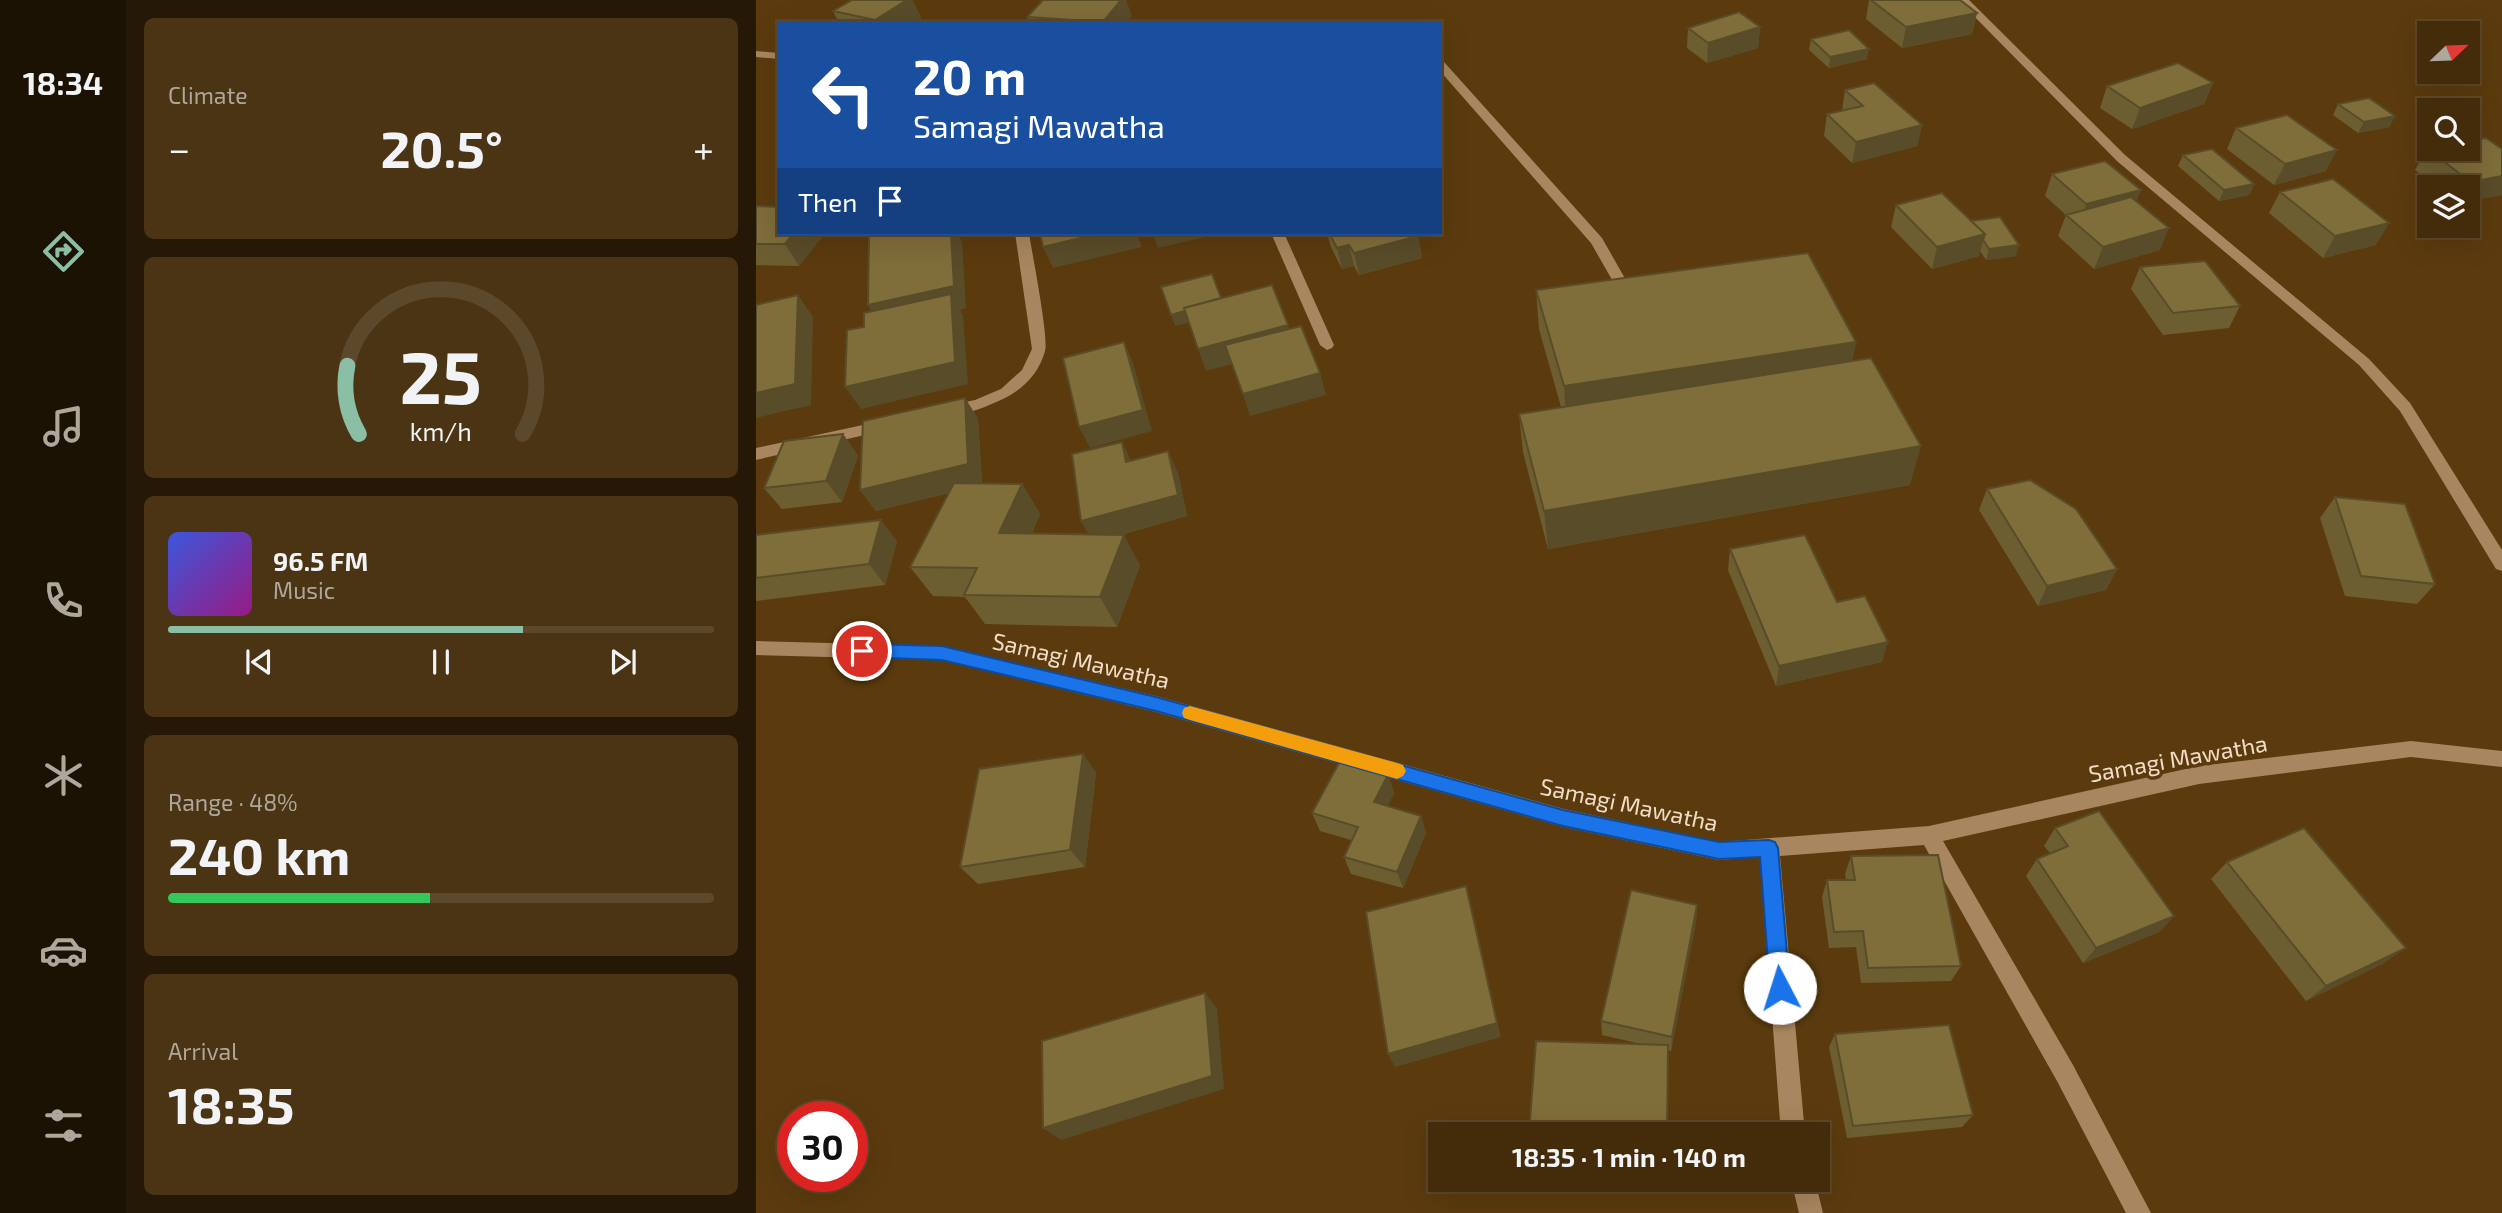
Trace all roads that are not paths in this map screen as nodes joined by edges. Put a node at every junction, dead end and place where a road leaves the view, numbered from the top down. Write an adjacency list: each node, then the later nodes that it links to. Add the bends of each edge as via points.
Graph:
1 (1963, 0): 12 (street, via 2121,158 2364,362 2405,407)
2 (756, 54): 3 (street)
3 (777, 56)
4 (1442, 66): 7 (street, via 1597,241)
5 (1022, 235): 9 (street, via 1038,349 1028,373 1006,393)
6 (1278, 235): 8 (street)
7 (1628, 296)
8 (1327, 345)
9 (926, 416)
10 (900, 422): 11 (street)
11 (756, 454)
12 (2502, 564)
13 (756, 648): 16 (street, Samagi Mawatha, via 942,653 1156,704 1563,818 1719,851)
14 (2502, 759): 15 (street, Samagi Mawatha, via 2411,749 2199,775)
15 (1929, 835): 16 (street, Samagi Mawatha); 20 (street)
16 (1769, 848): 17 (street)
17 (1792, 1122)
18 (1806, 1192): 19 (street)
19 (1811, 1213)
20 (2139, 1213)

